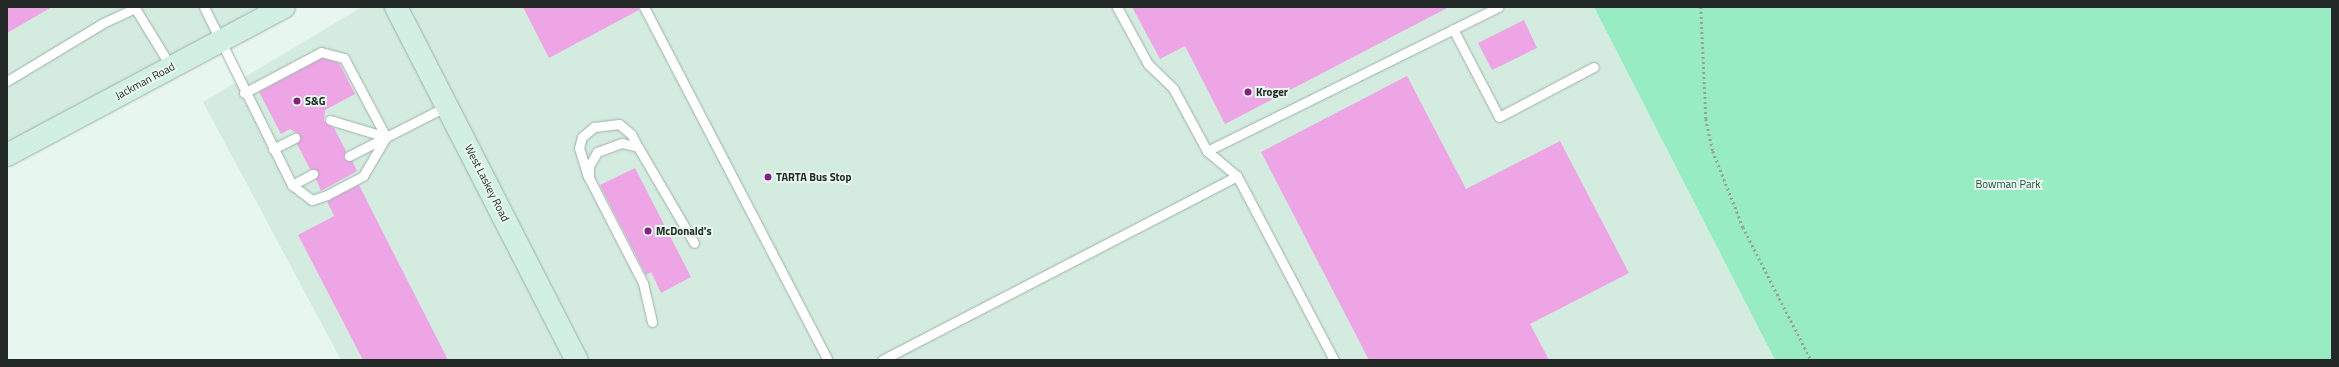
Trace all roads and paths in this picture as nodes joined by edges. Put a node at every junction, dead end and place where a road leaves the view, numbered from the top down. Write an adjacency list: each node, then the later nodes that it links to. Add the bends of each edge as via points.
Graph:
1 (204, 7): 9 (lane)
2 (284, 7): 9 (main road, Jackman Road)
3 (396, 7): 14 (main road, West Laskey Road)
4 (644, 7): 30 (lane)
5 (1117, 7): 20 (lane, via 1148,64 1173,88)
6 (1497, 7): 8 (lane)
7 (1702, 7): 33 (path, via 1706,119 1713,151 1743,227)
8 (1453, 29): 11 (lane, via 1498,117); 20 (lane)
9 (220, 41): 10 (main road, Jackman Road); 13 (lane)
10 (171, 67): 12 (lane, via 135,8 103,23); 21 (main road, Jackman Road)
11 (1594, 67)
12 (7, 81)
13 (244, 93): 16 (lane, via 321,52 344,58); 19 (lane)
14 (447, 106): 16 (lane); 29 (main road, West Laskey Road)
15 (330, 120): 16 (lane)
16 (386, 137): 22 (lane); 26 (lane, via 363,176 327,195 312,200)
17 (294, 138): 19 (lane)
18 (638, 147): 25 (lane, via 622,143 605,147 592,159); 25 (lane, via 631,134 619,124 594,127 582,137 579,148); 27 (lane)
19 (273, 149): 26 (lane)
20 (1207, 151): 24 (lane)
21 (7, 155)
22 (349, 156)
23 (313, 174): 26 (lane)
24 (1237, 176): 31 (lane); 32 (lane)
25 (589, 178): 28 (lane, via 643,283)
26 (292, 185)
27 (694, 243)
28 (652, 322)
29 (577, 360)
30 (828, 360)
31 (882, 360)
32 (1334, 360)
33 (1811, 360)

